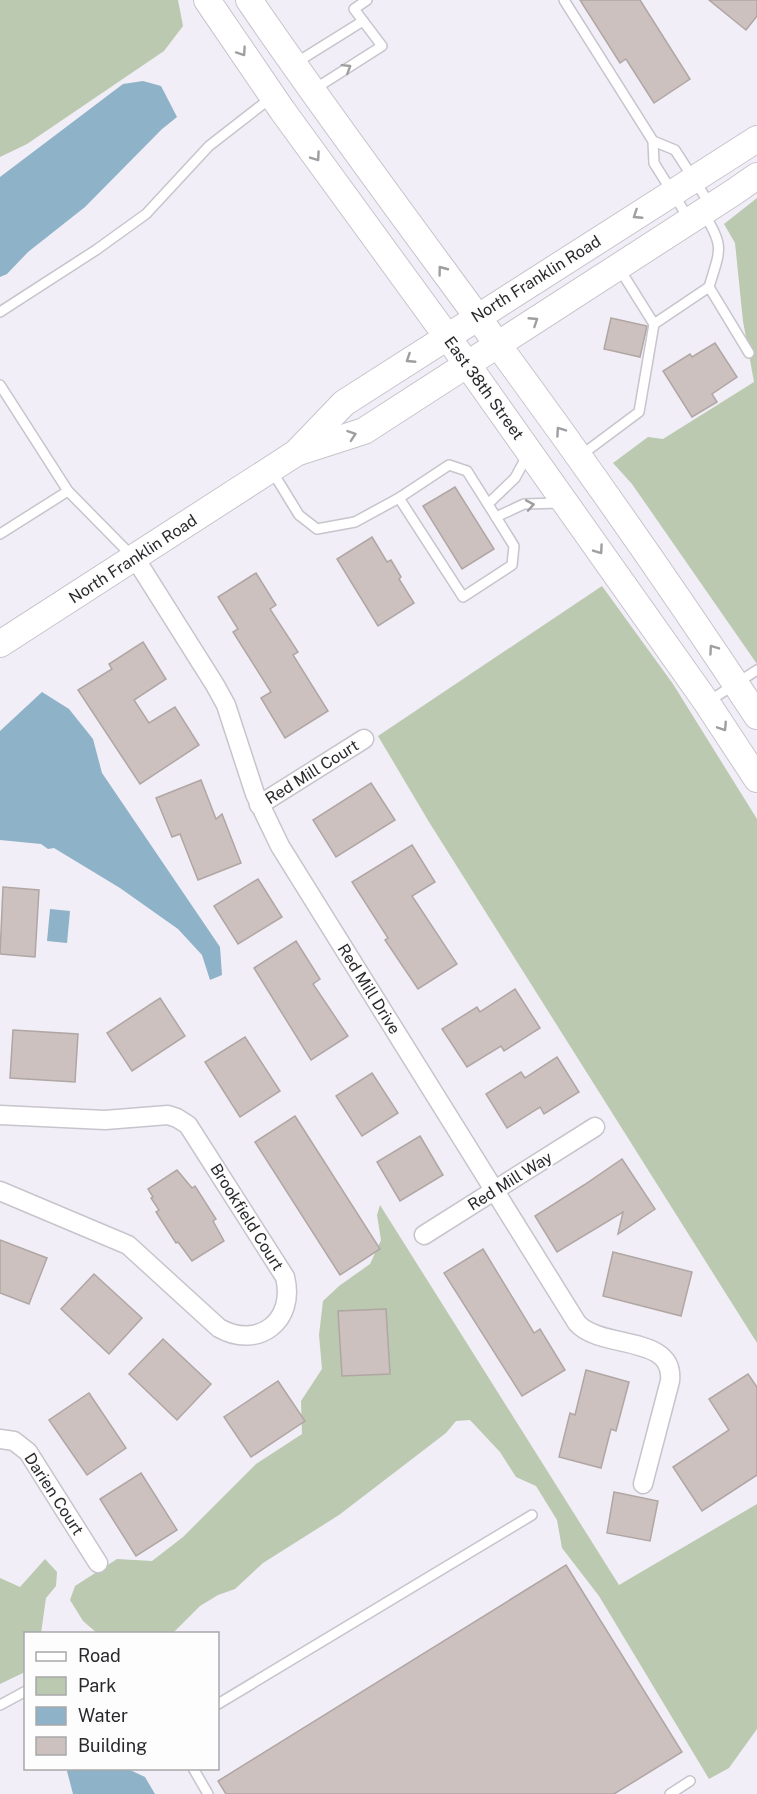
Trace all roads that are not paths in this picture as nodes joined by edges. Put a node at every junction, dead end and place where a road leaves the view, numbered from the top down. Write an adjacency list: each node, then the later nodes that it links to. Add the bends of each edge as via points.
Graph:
1 (207, 0): 8 (main road, East 38th Street, one-way to 8)
2 (249, 0): 6 (main road)
3 (367, 0): 5 (lane, via 354,9)
4 (564, 0): 10 (lane)
5 (363, 21): 6 (lane); 7 (lane, one-way to 5, via 382,46)
6 (293, 64): 7 (main road)
7 (311, 91): 18 (main road, one-way to 7)
8 (273, 97): 17 (lane, via 209,146 146,214); 20 (main road, East 38th Street, one-way to 20)
9 (757, 139): 12 (main road, North Franklin Road)
10 (653, 141): 12 (lane, via 675,150); 13 (lane, via 654,163)
11 (757, 176): 14 (main road, North Franklin Road)
12 (693, 179): 13 (main road, North Franklin Road); 14 (lane)
13 (672, 193): 14 (lane); 18 (main road, North Franklin Road, one-way to 18)
14 (702, 213): 15 (main road, North Franklin Road); 16 (lane, via 715,232 720,250)
15 (618, 267): 19 (lane); 21 (main road, North Franklin Road, one-way to 15)
16 (709, 287): 19 (lane); 22 (lane)
17 (0, 312)
18 (477, 317): 20 (main road, North Franklin Road); 21 (main road)
19 (654, 324): 27 (lane, via 639,412)
20 (447, 336): 23 (main road, East 38th Street); 26 (main road, North Franklin Road, one-way to 26, via 344,403)
21 (498, 345): 23 (main road, North Franklin Road); 27 (main road, one-way to 21)
22 (749, 352)
23 (467, 364): 25 (main road, East 38th Street); 26 (main road, North Franklin Road, one-way to 23, via 364,431)
24 (0, 385): 29 (lane)
25 (529, 452): 31 (main road, East 38th Street); 32 (lane, via 514,478)
26 (296, 453): 28 (main road, North Franklin Road)
27 (578, 457): 38 (main road, one-way to 27)
28 (272, 470): 30 (lane, via 299,515 317,529 355,522); 35 (main road, North Franklin Road)
29 (68, 491): 34 (lane); 35 (lane)
30 (399, 498): 32 (lane, via 448,465 467,471); 33 (lane, via 463,597 512,566 514,546)
31 (565, 503): 33 (lane, one-way to 31, via 524,504); 39 (main road, East 38th Street, one-way to 39)
32 (488, 504): 33 (lane)
33 (496, 516)
34 (0, 534)
35 (135, 558): 36 (main road, North Franklin Road); 43 (street, Red Mill Drive, via 226,705)
36 (0, 644)
37 (757, 670): 38 (lane)
38 (736, 683): 39 (lane); 40 (main road)
39 (707, 703): 42 (main road, East 38th Street, one-way to 42)
40 (757, 716)
41 (364, 739): 43 (street, Red Mill Court)
42 (757, 779)
43 (260, 805): 46 (street, Red Mill Drive, via 280,846)
44 (0, 1115): 47 (street, Brookfield Court, via 105,1120 168,1115 182,1120 285,1277 285,1309 264,1331 251,1336 231,1334 219,1328 128,1245)
45 (596, 1127): 46 (street, Red Mill Way)
46 (496, 1190): 48 (street, Red Mill Way); 50 (street, Red Mill Drive, via 582,1329 657,1352 666,1361 670,1381)
47 (0, 1191)
48 (424, 1235)
49 (0, 1439): 52 (street, Darien Court, via 14,1442 28,1452)
50 (643, 1484)
51 (532, 1515): 54 (lane)
52 (98, 1563)
53 (24, 1692): 55 (lane)
54 (219, 1703)
55 (0, 1705)
56 (194, 1770): 58 (lane)
57 (690, 1781): 59 (lane)
58 (208, 1794)
59 (670, 1794)

